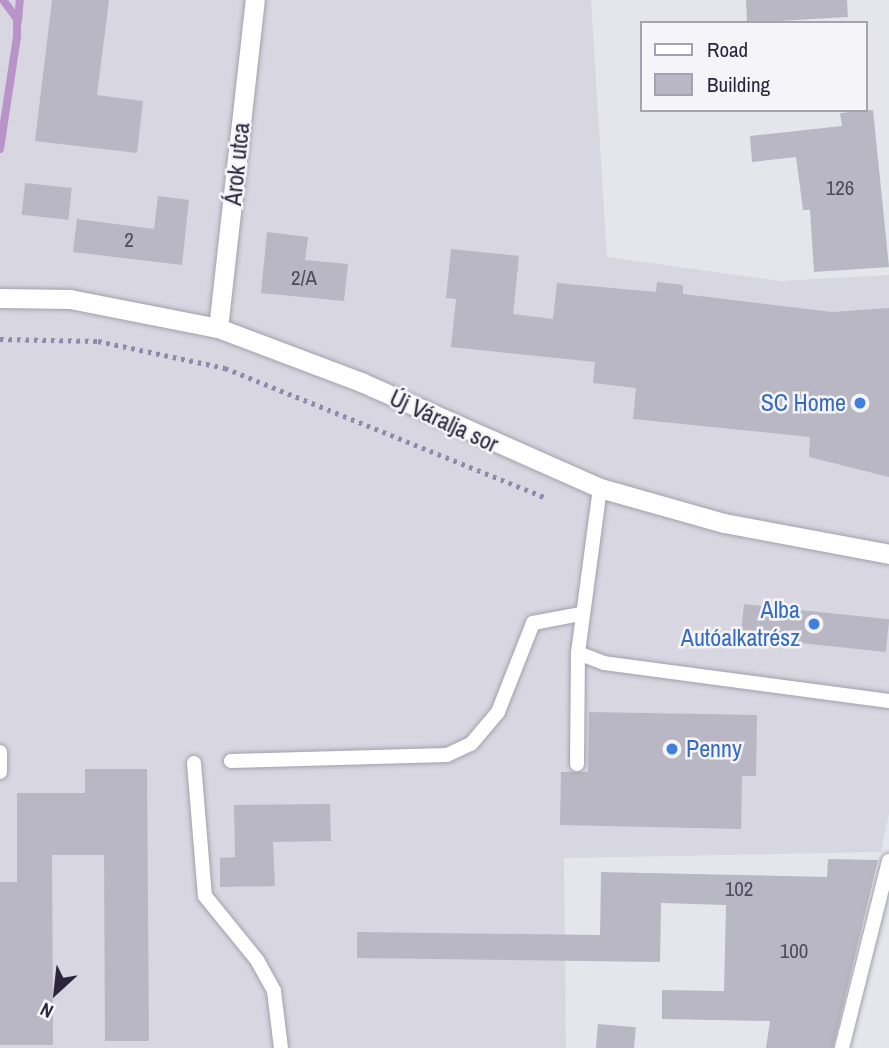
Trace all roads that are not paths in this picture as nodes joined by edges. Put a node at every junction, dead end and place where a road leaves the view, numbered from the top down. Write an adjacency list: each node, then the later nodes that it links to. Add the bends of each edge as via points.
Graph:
1 (256, 0): 3 (street, Árok utca)
2 (0, 298): 3 (street, Új Váralja sor, via 70,299)
3 (218, 328): 4 (street, Új Váralja sor, via 361,382)
4 (600, 488): 5 (street, Új Váralja sor, via 724,523); 6 (lane)
5 (889, 554)
6 (581, 614): 7 (lane); 10 (lane, via 533,623 498,712 471,744 447,755)
7 (578, 653): 8 (lane, via 604,663); 12 (lane)
8 (889, 701)
9 (0, 752): 13 (lane)
10 (231, 761)
11 (194, 763): 15 (lane, via 205,896 257,960 274,991)
12 (577, 764)
13 (0, 772)
14 (889, 861): 16 (lane)
15 (281, 1048)
16 (842, 1048)

